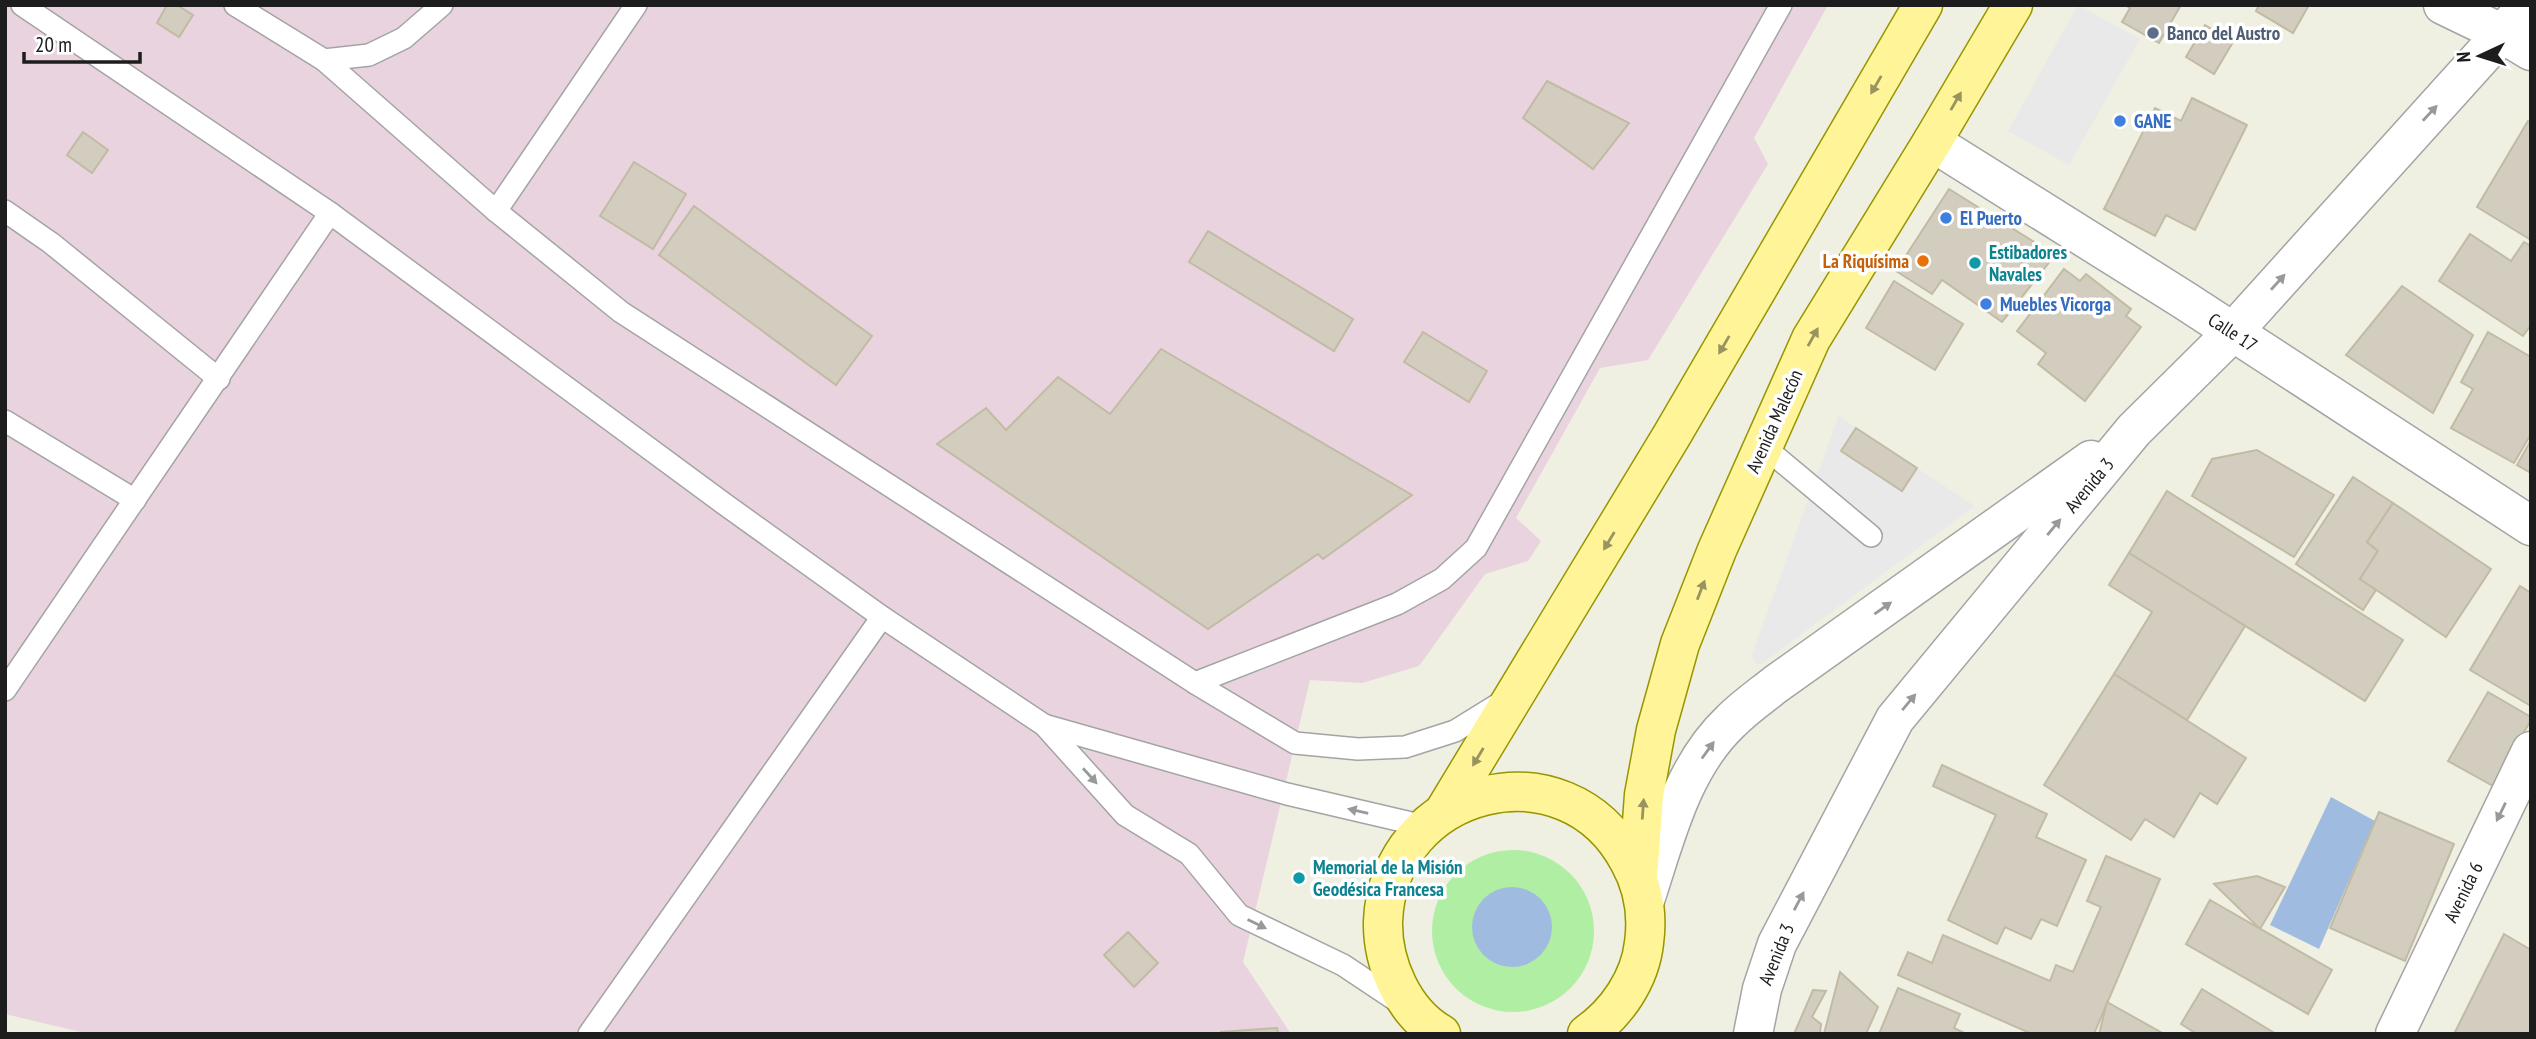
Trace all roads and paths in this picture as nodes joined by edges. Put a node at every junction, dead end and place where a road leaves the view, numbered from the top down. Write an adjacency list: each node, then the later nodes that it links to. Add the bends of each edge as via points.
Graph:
1 (22, 5): 15 (lane)
2 (236, 5): 11 (lane)
3 (442, 5): 11 (lane, via 404,38 369,55)
4 (636, 5): 14 (lane)
5 (1782, 5): 25 (lane, via 1476,548 1442,579 1397,604)
6 (1923, 5): 27 (main road, one-way to 27)
7 (2012, 5): 12 (main road, Avenida Malecón, one-way to 7)
8 (2443, 5): 10 (street)
9 (2528, 5): 10 (street, Avenida 3)
10 (2517, 43): 16 (street, Avenida 3, one-way to 10)
11 (324, 60): 14 (lane)
12 (1932, 142): 16 (street, Calle 17); 20 (main road, Avenida Malecón, one-way to 12, via 1811,340)
13 (5, 211): 17 (lane)
14 (496, 211): 25 (lane, via 621,313)
15 (330, 213): 17 (lane); 24 (lane)
16 (2232, 333): 19 (street, Avenida 3); 22 (street, Calle 17)
17 (219, 379): 21 (lane)
18 (5, 421): 21 (lane)
19 (2134, 430): 31 (street, one-way to 19, via 1679,797 1730,722 1776,684); 37 (street, Avenida 3, one-way to 19, via 1777,944 1895,719)
20 (1762, 445): 23 (lane); 31 (main road, Avenida Malecón, one-way to 20, via 1644,795 1680,644)
21 (135, 500): 26 (lane)
22 (2531, 526)
23 (1871, 536)
24 (882, 617): 28 (lane); 34 (lane)
25 (1195, 683): 27 (lane, via 1295,743 1358,749 1405,747 1455,731)
26 (5, 690)
27 (1516, 694): 30 (main road, one-way to 30)
28 (1044, 725): 30 (lane, one-way to 28, via 1287,794); 33 (lane, one-way to 33, via 1125,815 1189,854 1239,915 1343,965)
29 (2531, 751): 38 (street, Avenida 6, one-way to 38)
30 (1435, 818): 31 (main road, via 1475,797 1508,791 1562,801 1600,823 1622,848); 33 (main road, via 1405,849 1392,875 1383,923 1388,962 1400,989)
31 (1641, 890): 32 (main road, Avenida Malecón, via 1646,929)
32 (1634, 979): 35 (main road, via 1619,1004); 36 (main road)
33 (1429, 1024)
34 (589, 1034)
35 (1587, 1034)
36 (1626, 1034)
37 (1753, 1034)
38 (2396, 1034)

